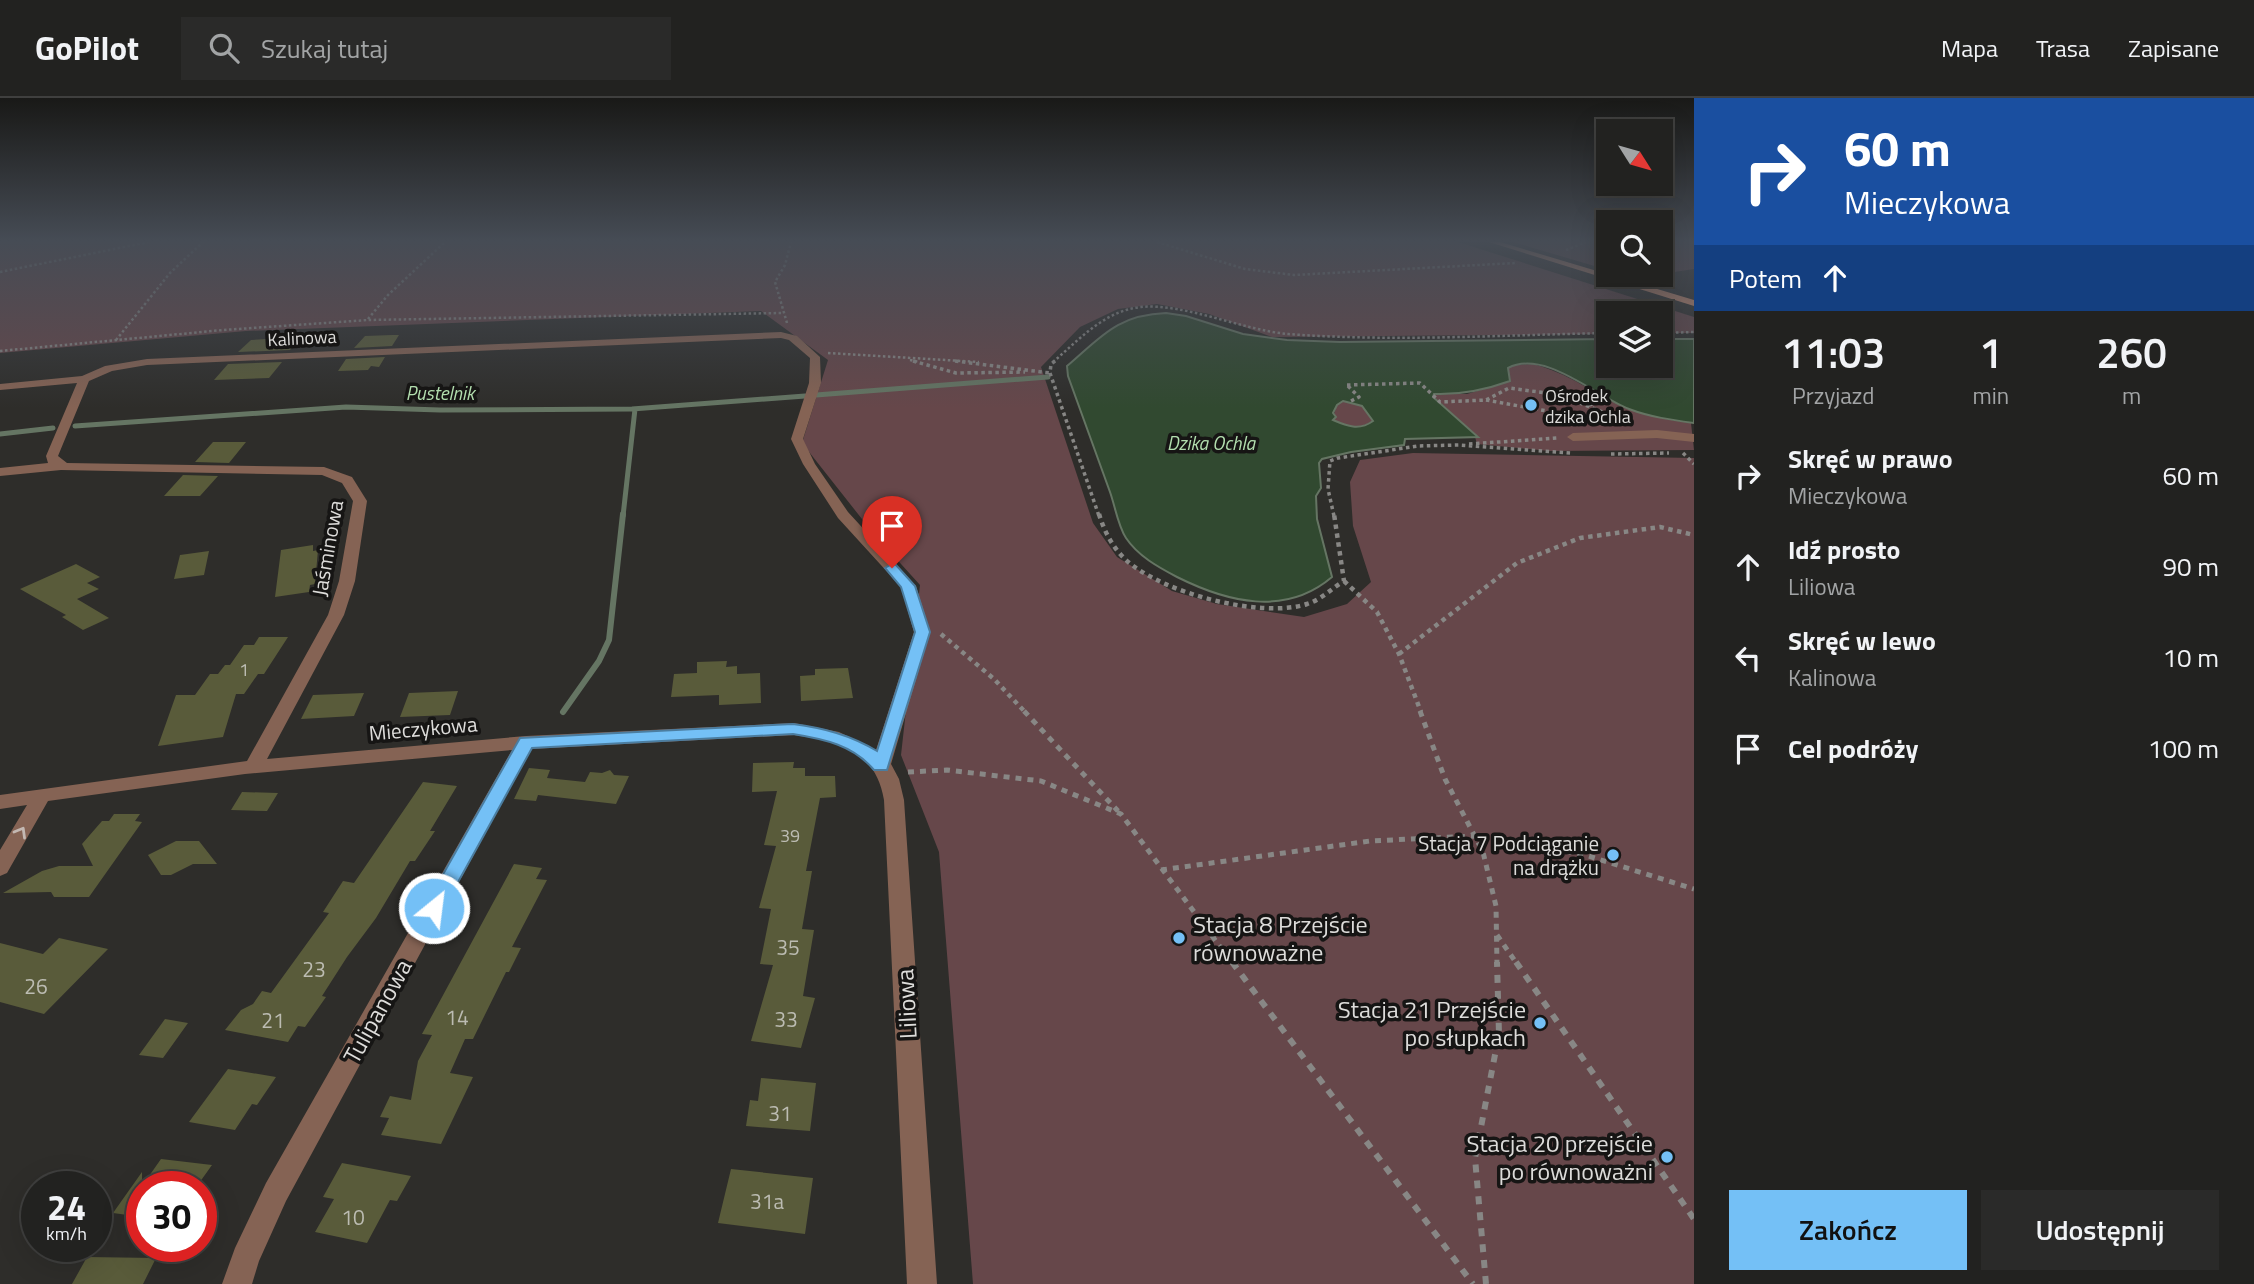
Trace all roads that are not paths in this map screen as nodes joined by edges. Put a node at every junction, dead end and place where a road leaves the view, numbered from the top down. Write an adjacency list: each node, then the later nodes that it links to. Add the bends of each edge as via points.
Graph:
1 (1676, 297): 2 (main road)
2 (1694, 303)
3 (84, 379): 4 (street, Kalinowa); 7 (street, via 52,456); 11 (street, Kalinowa, via 109,368 147,362 793,338 815,357 815,383 797,439 843,515 908,586 922,632)
4 (0, 387)
5 (1573, 437): 6 (street)
6 (1694, 438)
7 (61, 466): 8 (street, Jaśminowa); 10 (street, Jaśminowa, via 315,470 347,480 356,491 360,501 347,581 336,615)
8 (0, 472)
9 (526, 742): 10 (street, Mieczykowa); 11 (street, Mieczykowa, via 793,729 850,742 872,755); 15 (street, Tulipanowa, via 276,1192)
10 (253, 768): 12 (street, Mieczykowa)
11 (884, 770): 16 (street, Liliowa, via 894,800)
12 (42, 795): 13 (street, Mieczykowa); 14 (street, one-way to 12)
13 (0, 803)
14 (0, 868)
15 (237, 1284)
16 (922, 1284)

